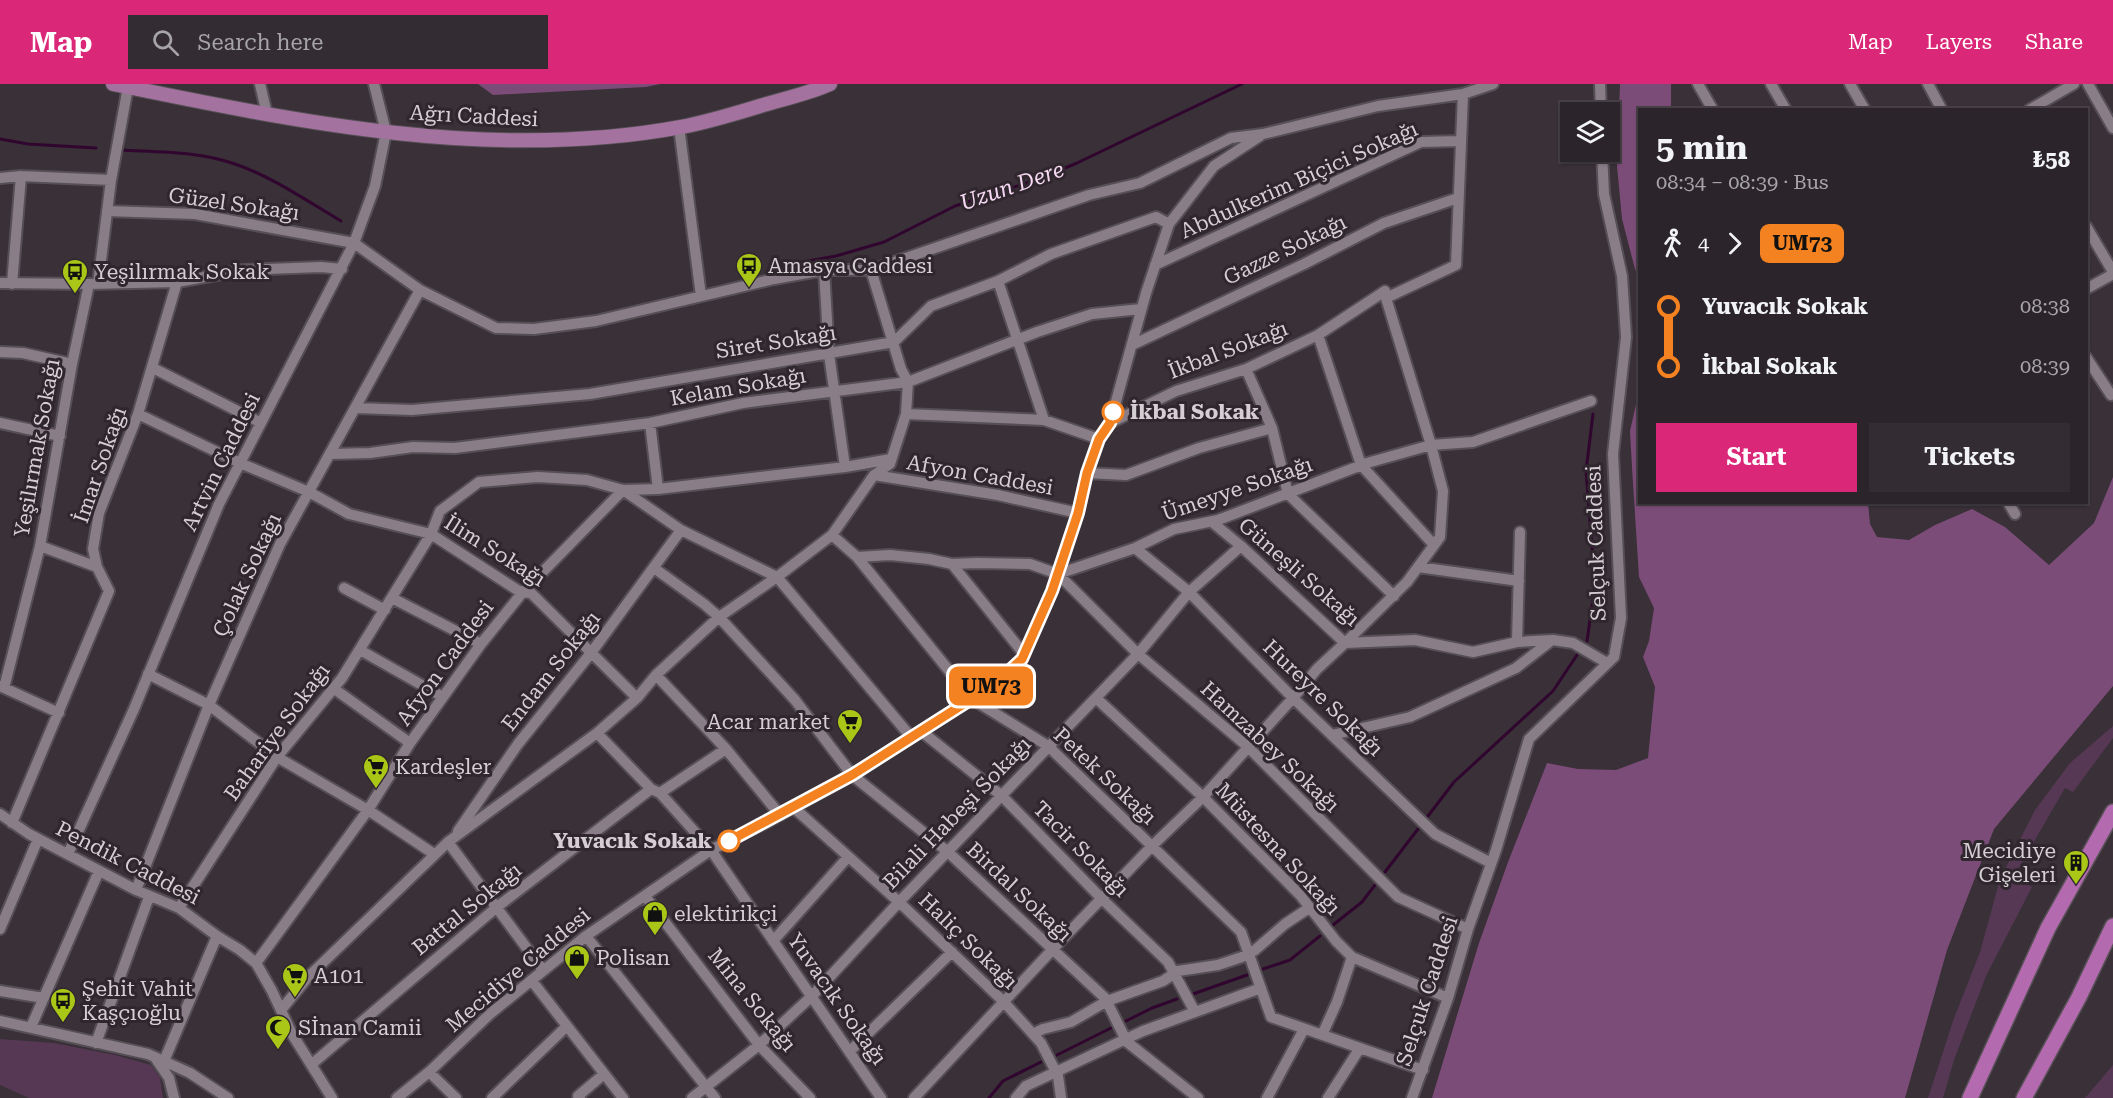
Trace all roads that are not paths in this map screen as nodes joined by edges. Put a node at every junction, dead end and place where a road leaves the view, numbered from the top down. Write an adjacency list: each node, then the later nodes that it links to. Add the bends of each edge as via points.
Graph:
1 (113, 84): 13 (main road, Ağrı Caddesi)
2 (260, 84): 22 (street)
3 (374, 84): 25 (street, Artvin Caddesi)
4 (830, 84): 23 (main road, Ağrı Caddesi)
5 (1493, 84): 15 (street)
6 (1600, 84): 16 (street)
7 (1698, 84): 17 (street)
8 (1771, 84): 18 (street)
9 (1850, 84): 19 (street)
10 (1928, 84): 20 (street)
11 (2074, 84): 21 (street)
12 (2088, 84): 24 (street)
13 (128, 87): 14 (main road, Ağrı Caddesi); 31 (street, Yeşilırmak Sokağı)
14 (152, 88): 22 (main road, Ağrı Caddesi)
15 (1462, 94): 26 (street, via 1378,106); 27 (street, İkbal Sokağı)
16 (1601, 102)
17 (1712, 108)
18 (1785, 108)
19 (1864, 108)
20 (1941, 108)
21 (2032, 108)
22 (267, 114): 25 (main road, Ağrı Caddesi)
23 (679, 127): 25 (main road, Ağrı Caddesi, via 548,140); 49 (street)
24 (2113, 128)
25 (386, 132): 36 (street, Artvin Caddesi, via 375,186)
26 (1263, 134): 34 (street, Mecidiye Caddesi, via 1214,166); 40 (street, via 1231,138 1140,183 1089,195)
27 (1460, 141): 32 (street, İkbal Sokağı); 37 (street, Abdulkerim Biçici Sokağı, via 1421,142)
28 (1602, 162): 124 (street, Selçuk Caddesi, via 1604,194 1622,276 1626,337 1613,454 1621,618 1614,657)
29 (21, 177): 30 (street); 31 (street); 45 (street)
30 (0, 178)
31 (111, 180): 33 (street, Yeşilırmak Sokağı)
32 (1458, 198): 50 (street, İkbal Sokağı, via 1456,266); 55 (street, Gazze Sokağı, via 1384,223)
33 (107, 211): 36 (street, Güzel Sokağı, via 195,214); 46 (street, Yeşilırmak Sokağı)
34 (1169, 224): 37 (street, Mecidiye Caddesi); 43 (street, via 1156,217 1052,254)
35 (2088, 229): 41 (street)
36 (354, 243): 38 (street, Artvin Caddesi); 48 (street)
37 (1155, 265): 51 (street, Mecidiye Caddesi)
38 (342, 269): 42 (street, via 253,269); 71 (street, Artvin Caddesi)
39 (824, 270): 40 (street); 49 (street); 57 (street)
40 (871, 270): 54 (street)
41 (2113, 273): 47 (street)
42 (177, 282): 46 (street); 60 (street, İmar Sokağı)
43 (998, 282): 53 (street); 54 (street, via 932,306)
44 (0, 283): 45 (street)
45 (12, 284): 46 (street)
46 (93, 284): 59 (street, Yeşilırmak Sokağı)
47 (2088, 288)
48 (420, 290): 49 (street, via 496,328 596,321); 66 (street, Çolak Sokağı)
49 (701, 296)
50 (1386, 298): 52 (street, İkbal Sokağı, via 1385,291); 77 (street)
51 (1141, 309): 53 (street, Kelam Sokağı, via 1092,314); 55 (street, Mecidiye Caddesi)
52 (1318, 335): 61 (street, İkbal Sokağı); 81 (street)
53 (1018, 340): 62 (street, Kelam Sokağı); 69 (street)
54 (894, 342): 57 (street, Siret Sokağı); 62 (street)
55 (1132, 345): 73 (street, Mecidiye Caddesi)
56 (0, 352): 59 (street)
57 (829, 354): 63 (street); 66 (street, Siret Sokağı, via 590,394 412,410)
58 (2088, 360): 64 (street)
59 (72, 364): 75 (street, Yeşilırmak Sokağı)
60 (153, 368): 67 (street, İmar Sokağı); 71 (street)
61 (1246, 369): 73 (street, İkbal Sokağı, via 1176,391); 74 (street)
62 (908, 382): 63 (street, Kelam Sokağı); 68 (street)
63 (835, 390): 72 (street, Kelam Sokağı, via 743,403); 82 (street)
64 (2111, 395)
65 (1591, 401): 77 (street, Ümeyye Sokağı, via 1473,442)
66 (357, 408): 78 (street, Çolak Sokağı)
67 (138, 414): 80 (street, İlim Sokağı); 103 (street, İmar Sokağı, via 99,513 93,549)
68 (906, 414): 69 (street); 79 (street)
69 (1044, 420): 76 (street)
70 (0, 423): 75 (street)
71 (261, 423): 80 (street, Artvin Caddesi)
72 (650, 423): 78 (street, Kelam Sokağı, via 455,448 413,447); 85 (street)
73 (1110, 423): 76 (street, Mecidiye Caddesi)
74 (1272, 428): 83 (street, via 1199,447 1126,475); 88 (street)
75 (60, 436): 98 (street, Yeşilırmak Sokağı)
76 (1099, 439): 83 (street, Mecidiye Caddesi)
77 (1431, 445): 81 (street, Ümeyye Sokağı); 97 (street, via 1443,491 1440,537)
78 (331, 454): 87 (street, Çolak Sokağı)
79 (891, 459): 82 (street); 84 (street)
80 (240, 463): 87 (street, İlim Sokağı); 125 (street, Artvin Caddesi)
81 (1361, 465): 88 (street, Ümeyye Sokağı); 97 (street)
82 (845, 467): 85 (street)
83 (1087, 473): 90 (street, Mecidiye Caddesi)
84 (874, 475): 90 (street, Afyon Caddesi, via 998,495); 96 (street)
85 (658, 489): 86 (street)
86 (623, 490): 93 (street); 95 (street, Bahariye Sokağı, via 587,480 538,477 479,482 440,511); 110 (street, Afyon Caddesi)
87 (309, 492): 95 (street, İlim Sokağı, via 349,514); 134 (street, Çolak Sokağı, via 280,544)
88 (1288, 494): 92 (street, Ümeyye Sokağı); 112 (street)
89 (2009, 504): 91 (street)
90 (1078, 513): 106 (street, Mecidiye Caddesi)
91 (2015, 514)
92 (1212, 522): 99 (street, Güneşli Sokağı); 100 (street, Ümeyye Sokağı, via 1174,529)
93 (681, 530): 105 (street, Endam Sokağı); 107 (street)
94 (1520, 532): 108 (street)
95 (431, 534): 110 (street, İlim Sokağı); 113 (street, Bahariye Sokağı)
96 (832, 535): 101 (street, Petek Sokağı); 107 (street)
97 (1434, 545): 104 (street)
98 (40, 546): 103 (street); 127 (street, Yeşilırmak Sokağı)
99 (1241, 546): 111 (street, Bilali Habeşi Sokağı); 118 (street, Güneşli Sokağı)
100 (1135, 548): 106 (street, Ümeyye Sokağı); 111 (street, Hureyre Sokağı)
101 (857, 557): 102 (street, via 890,555); 133 (street, Petek Sokağı)
102 (952, 564): 106 (street, via 1030,564); 122 (street)
103 (97, 567): 135 (street, İmar Sokağı, via 109,591)
104 (1418, 567): 108 (street); 112 (street)
105 (654, 568): 115 (street, Birdal Sokağı); 121 (street, Endam Sokağı)
106 (1058, 574): 122 (street, Mecidiye Caddesi); 123 (street, Hamzabey Sokağı)
107 (777, 577): 115 (street); 139 (street)
108 (1519, 581): 117 (street)
109 (344, 588): 114 (street)
110 (522, 592): 119 (street, Afyon Caddesi); 121 (street, İlim Sokağı, via 530,592)
111 (1190, 592): 123 (street, Bilali Habeşi Sokağı); 132 (street, Hureyre Sokağı)
112 (1394, 596): 118 (street)
113 (392, 598): 114 (street, Bahariye Sokağı); 119 (street)
114 (385, 610): 120 (street, Bahariye Sokağı)
115 (719, 617): 126 (street); 145 (street, Birdal Sokağı, via 795,700)
116 (1553, 640): 117 (street, Güneşli Sokağı); 124 (street, Güneşli Sokağı, via 1573,643); 138 (street, via 1516,668 1410,717)
117 (1517, 642): 118 (street, Güneşli Sokağı, via 1473,652 1415,640)
118 (1345, 643): 132 (street)
119 (482, 644): 129 (street, Afyon Caddesi)
120 (360, 650): 128 (street, Bahariye Sokağı); 129 (street)
121 (591, 653): 130 (street, İlim Sokağı); 156 (street, Endam Sokağı, via 518,744)
122 (1024, 654): 133 (street, Mecidiye Caddesi, via 1010,671)
123 (1138, 654): 131 (street, Bilali Habeşi Sokağı); 142 (street, Hamzabey Sokağı)
124 (1607, 663): 163 (street, Selçuk Caddesi, via 1529,739)
125 (148, 674): 134 (street); 160 (street, Artvin Caddesi)
126 (656, 675): 130 (street); 143 (street)
127 (2, 687): 135 (street)
128 (333, 688): 140 (street); 144 (street, Bahariye Sokağı)
129 (443, 697): 140 (street, Afyon Caddesi)
130 (637, 698): 137 (street)
131 (1096, 698): 141 (street, Bilali Habeşi Sokağı); 148 (street, Müstesna Sokağı)
132 (1293, 698): 138 (street, Hureyre Sokağı); 142 (street)
133 (972, 699): 136 (street, Mecidiye Caddesi); 141 (street, Petek Sokağı)
134 (209, 705): 144 (street); 165 (street, Çolak Sokağı)
135 (59, 713): 154 (street, İmar Sokağı)
136 (921, 731): 139 (street, Mecidiye Caddesi); 147 (street, Tacir Sokağı)
137 (597, 733): 146 (street, Yuvacık Sokağı); 156 (street)
138 (1332, 735): 163 (street, Hureyre Sokağı, via 1435,834)
139 (911, 737): 145 (street, Mecidiye Caddesi)
140 (410, 743): 150 (street, Afyon Caddesi)
141 (1048, 746): 147 (street, Bilali Habeşi Sokağı); 157 (street, Petek Sokağı)
142 (1248, 747): 148 (street); 175 (street, Hamzabey Sokağı, via 1398,897)
143 (726, 749): 146 (street, Battal Sokağı); 153 (street)
144 (277, 757): 150 (street); 170 (street, Bahariye Sokağı)
145 (852, 775): 149 (street, Mecidiye Caddesi); 159 (street, Birdal Sokağı)
146 (655, 791): 158 (street, Yuvacık Sokağı); 171 (street, Battal Sokağı)
147 (1002, 796): 159 (street, Bilali Habeşi Sokağı); 168 (street, Tacir Sokağı)
148 (1203, 797): 157 (street); 172 (street, Müstesna Sokağı)
149 (793, 807): 153 (street, Mecidiye Caddesi); 162 (street, Haliç Sokağı)
150 (368, 810): 161 (street); 183 (street, Afyon Caddesi)
151 (2113, 812): 233 (highway, via 2048,928)
152 (0, 814): 154 (street, Pendik Caddesi)
153 (780, 815): 158 (street, Mecidiye Caddesi)
154 (12, 823): 155 (street, Pendik Caddesi)
155 (38, 839): 160 (street, Pendik Caddesi); 174 (street)
156 (451, 840): 161 (street); 171 (street)
157 (1152, 846): 168 (street); 181 (street, Petek Sokağı, via 1241,932)
158 (711, 850): 166 (street, Mecidiye Caddesi); 178 (street, Yuvacık Sokağı)
159 (948, 852): 169 (street, Bilali Habeşi Sokağı); 179 (street, Birdal Sokağı)
160 (68, 854): 164 (street, Pendik Caddesi)
161 (434, 854): 194 (street, via 308,977)
162 (848, 857): 169 (street, Haliç Sokağı); 178 (street)
163 (1491, 863): 175 (street, Selçuk Caddesi)
164 (99, 871): 165 (street, Pendik Caddesi); 190 (street)
165 (136, 890): 167 (street, Pendik Caddesi)
166 (645, 896): 177 (street, Mecidiye Caddesi); 204 (street, Mina Sokağı)
167 (149, 897): 170 (street, Pendik Caddesi); 203 (street)
168 (1102, 899): 179 (street); 185 (street, Tacir Sokağı, via 1168,962)
169 (899, 902): 180 (street, Haliç Sokağı); 189 (street, Bilali Habeşi Sokağı)
170 (179, 908): 176 (street, Pendik Caddesi)
171 (497, 908): 184 (street); 208 (street, Battal Sokağı)
172 (1310, 908): 181 (street); 182 (street, Müstesna Sokağı)
173 (2113, 926): 234 (highway)
174 (0, 929)
175 (1468, 929): 191 (street, Selçuk Caddesi)
176 (217, 936): 183 (street, Pendik Caddesi); 207 (street)
177 (586, 936): 184 (street, Mecidiye Caddesi); 213 (street)
178 (773, 941): 189 (street, Yuvacık Sokağı)
179 (1052, 950): 192 (street); 193 (street, Birdal Sokağı)
180 (952, 952): 192 (street, Haliç Sokağı); 206 (street)
181 (1249, 954): 185 (street); 187 (street, Petek Sokağı)
182 (1352, 957): 191 (street, Müstesna Sokağı); 201 (street)
183 (256, 963): 194 (street, Pendik Caddesi)
184 (543, 970): 186 (street, Mecidiye Caddesi)
185 (1174, 974): 193 (street); 195 (street, Tacir Sokağı)
186 (532, 981): 197 (street); 210 (street, Mecidiye Caddesi, via 491,1013)
187 (1261, 988): 195 (street); 199 (street, Petek Sokağı, via 1271,1017)
188 (0, 991): 190 (street)
189 (812, 996): 204 (street, Bilali Habeşi Sokağı); 206 (street, Yuvacık Sokağı)
190 (44, 998): 198 (street)
191 (1448, 998): 209 (street, Selçuk Caddesi)
192 (1003, 1001): 200 (street, Haliç Sokağı); 226 (street)
193 (1107, 1001): 200 (street, via 1071,1023); 202 (street, Birdal Sokağı)
194 (281, 1010): 208 (street, Pendik Caddesi)
195 (1195, 1012): 202 (street)
196 (0, 1021): 198 (street)
197 (567, 1026): 212 (street); 219 (street)
198 (31, 1027): 203 (street)
199 (1304, 1029): 201 (street); 230 (street)
200 (1033, 1034): 211 (street, Haliç Sokağı)
201 (1322, 1035): 205 (street)
202 (1126, 1039): 211 (street); 229 (street, Birdal Sokağı)
203 (96, 1043): 207 (street)
204 (759, 1045): 213 (street, Bilali Habeşi Sokağı); 224 (street, Mina Sokağı)
205 (1359, 1048): 209 (street); 231 (street)
206 (850, 1051): 225 (street, Yuvacık Sokağı)
207 (159, 1059): 214 (street); 215 (street, via 190,1073)
208 (312, 1064): 216 (street, Pendik Caddesi)
209 (1423, 1070): 232 (street, Selçuk Caddesi)
210 (429, 1072): 217 (street, Mecidiye Caddesi); 218 (street)
211 (1056, 1072): 227 (street, via 1026,1086); 228 (street, Haliç Sokağı)
212 (604, 1074): 220 (street); 221 (street)
213 (705, 1088): 222 (street, Bilali Habeşi Sokağı); 223 (street)
214 (174, 1098)
215 (228, 1098)
216 (332, 1098)
217 (397, 1098)
218 (456, 1098)
219 (492, 1098)
220 (580, 1098)
221 (623, 1098)
222 (692, 1098)
223 (715, 1098)
224 (810, 1098)
225 (881, 1098)
226 (914, 1098)
227 (1016, 1098)
228 (1060, 1098)
229 (1198, 1098)
230 (1267, 1098)
231 (1328, 1098)
232 (1412, 1098)
233 (1970, 1098)
234 (2024, 1098)

